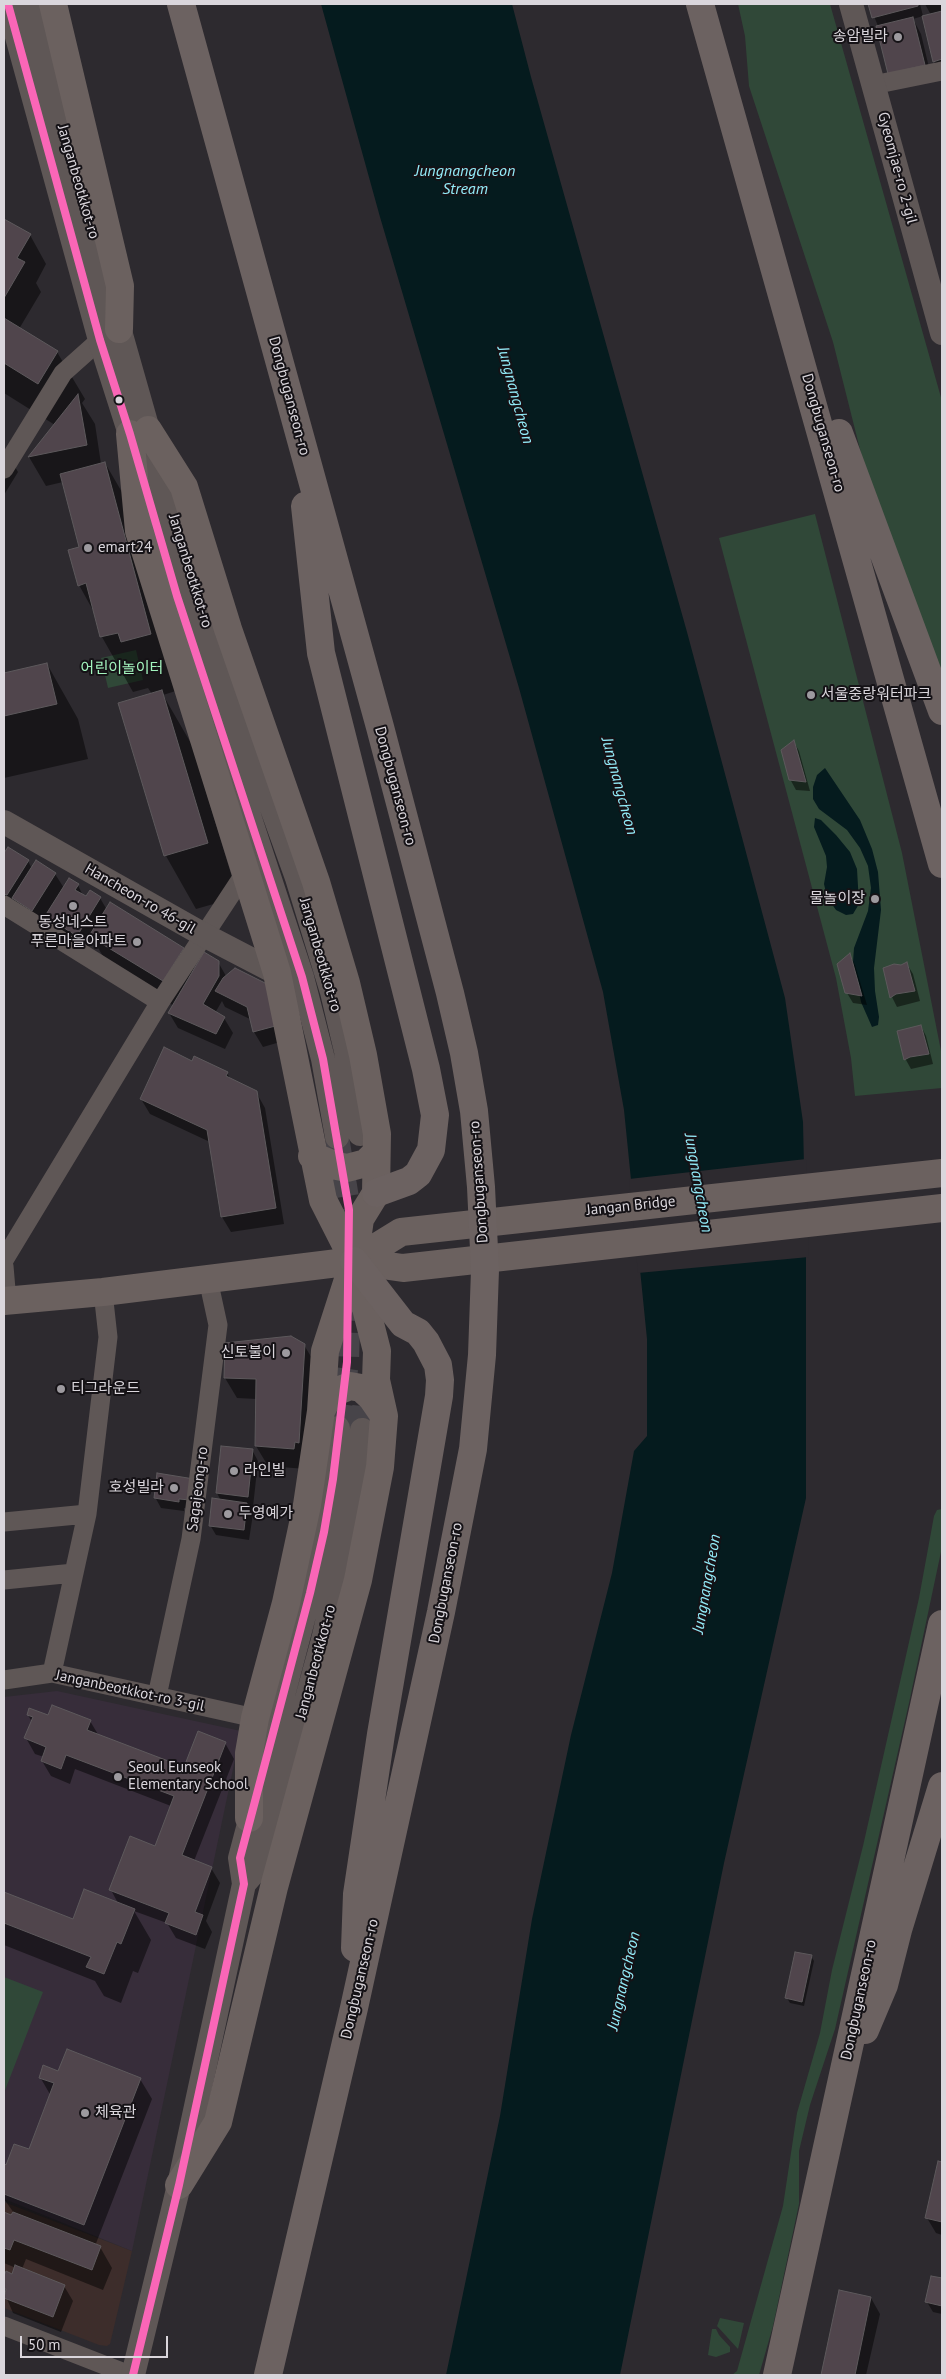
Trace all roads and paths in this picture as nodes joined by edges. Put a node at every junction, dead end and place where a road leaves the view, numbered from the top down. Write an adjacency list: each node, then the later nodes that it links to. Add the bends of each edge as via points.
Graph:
1 (8, 4): 10 (street, Janganbeotkkot-ro)
2 (32, 4): 10 (street, Janganbeotkkot-ro)
3 (53, 4): 10 (main road, via 120,286)
4 (181, 4): 12 (highway, Dongbuganseon-ro)
5 (700, 4): 11 (highway, Dongbuganseon-ro)
6 (851, 4): 8 (street, Gyeomjae-ro 2-gil)
7 (942, 71): 8 (street)
8 (874, 85): 9 (street, Gyeomjae-ro 2-gil)
9 (942, 333)
10 (110, 335): 13 (street, Janganbeotkkot-ro); 14 (street, via 62,373)
11 (798, 348): 15 (highway, via 840,434); 17 (highway, Dongbuganseon-ro)
12 (296, 420): 27 (highway, via 321,653 435,1115 431,1150 418,1174); 49 (highway, Dongbuganseon-ro, via 462,1044 474,1111 485,1270 482,1355 473,1448 406,1778)
13 (139, 432): 18 (main road, via 139,531); 23 (street, Janganbeotkkot-ro, via 176,596 300,969 323,1059); 24 (main road, via 184,487 228,629 316,882 346,982 363,1055 377,1134)
14 (4, 469)
15 (942, 711)
16 (4, 822): 20 (street, Hancheon-ro 46-gil)
17 (942, 864)
18 (245, 872): 20 (street); 21 (main road)
19 (4, 906): 22 (street)
20 (204, 935): 21 (street, Hancheon-ro 46-gil); 22 (street)
21 (277, 973): 25 (main road)
22 (160, 1002): 29 (street)
23 (336, 1137)
24 (368, 1144): 25 (main road, via 366,1163 348,1168); 27 (main road)
25 (312, 1156): 30 (main road, via 323,1200)
26 (942, 1173): 30 (main road, Jangan Bridge, via 401,1232)
27 (376, 1194): 30 (main road, via 360,1219)
28 (942, 1208): 30 (main road, via 403,1268)
29 (4, 1260)
30 (354, 1261): 32 (main road); 35 (main road, via 325,1351); 36 (main road, via 377,1351); 49 (highway, via 403,1324 418,1332 426,1342 438,1365 440,1380 357,1894)
31 (4, 1266): 34 (street)
32 (208, 1279): 33 (main road); 44 (street, Sagajeong-ro, via 217,1334 191,1539)
33 (102, 1292): 34 (main road); 37 (street, via 108,1337)
34 (6, 1301)
35 (330, 1420): 36 (main road, via 330,1394 350,1386 361,1388 372,1398); 45 (main road); 47 (street, Janganbeotkkot-ro, via 333,1479 314,1575)
36 (373, 1423): 48 (street, Janganbeotkkot-ro, via 323,1640 262,1863); 51 (main road, via 380,1467 358,1580 274,1887 218,2122)
37 (87, 1514): 38 (street); 39 (street)
38 (4, 1522)
39 (74, 1573): 40 (street); 42 (street)
40 (4, 1580)
41 (942, 1624): 50 (highway, Dongbuganseon-ro)
42 (52, 1673): 43 (street, Janganbeotkkot-ro 3-gil); 44 (street, Janganbeotkkot-ro 3-gil)
43 (4, 1680)
44 (157, 1696): 45 (street, Janganbeotkkot-ro 3-gil)
45 (255, 1718): 47 (main road, via 249,1753)
46 (942, 1786): 50 (highway, via 884,1985)
47 (249, 1818): 48 (street, Janganbeotkkot-ro, via 240,1858)
48 (244, 1884): 51 (street, Janganbeotkkot-ro)
49 (354, 2008): 54 (highway, Dongbuganseon-ro)
50 (840, 2088): 55 (highway, Dongbuganseon-ro)
51 (179, 2185): 53 (street, Janganbeotkkot-ro)
52 (4, 2326): 53 (street)
53 (132, 2375)
54 (268, 2375)
55 (776, 2375)

